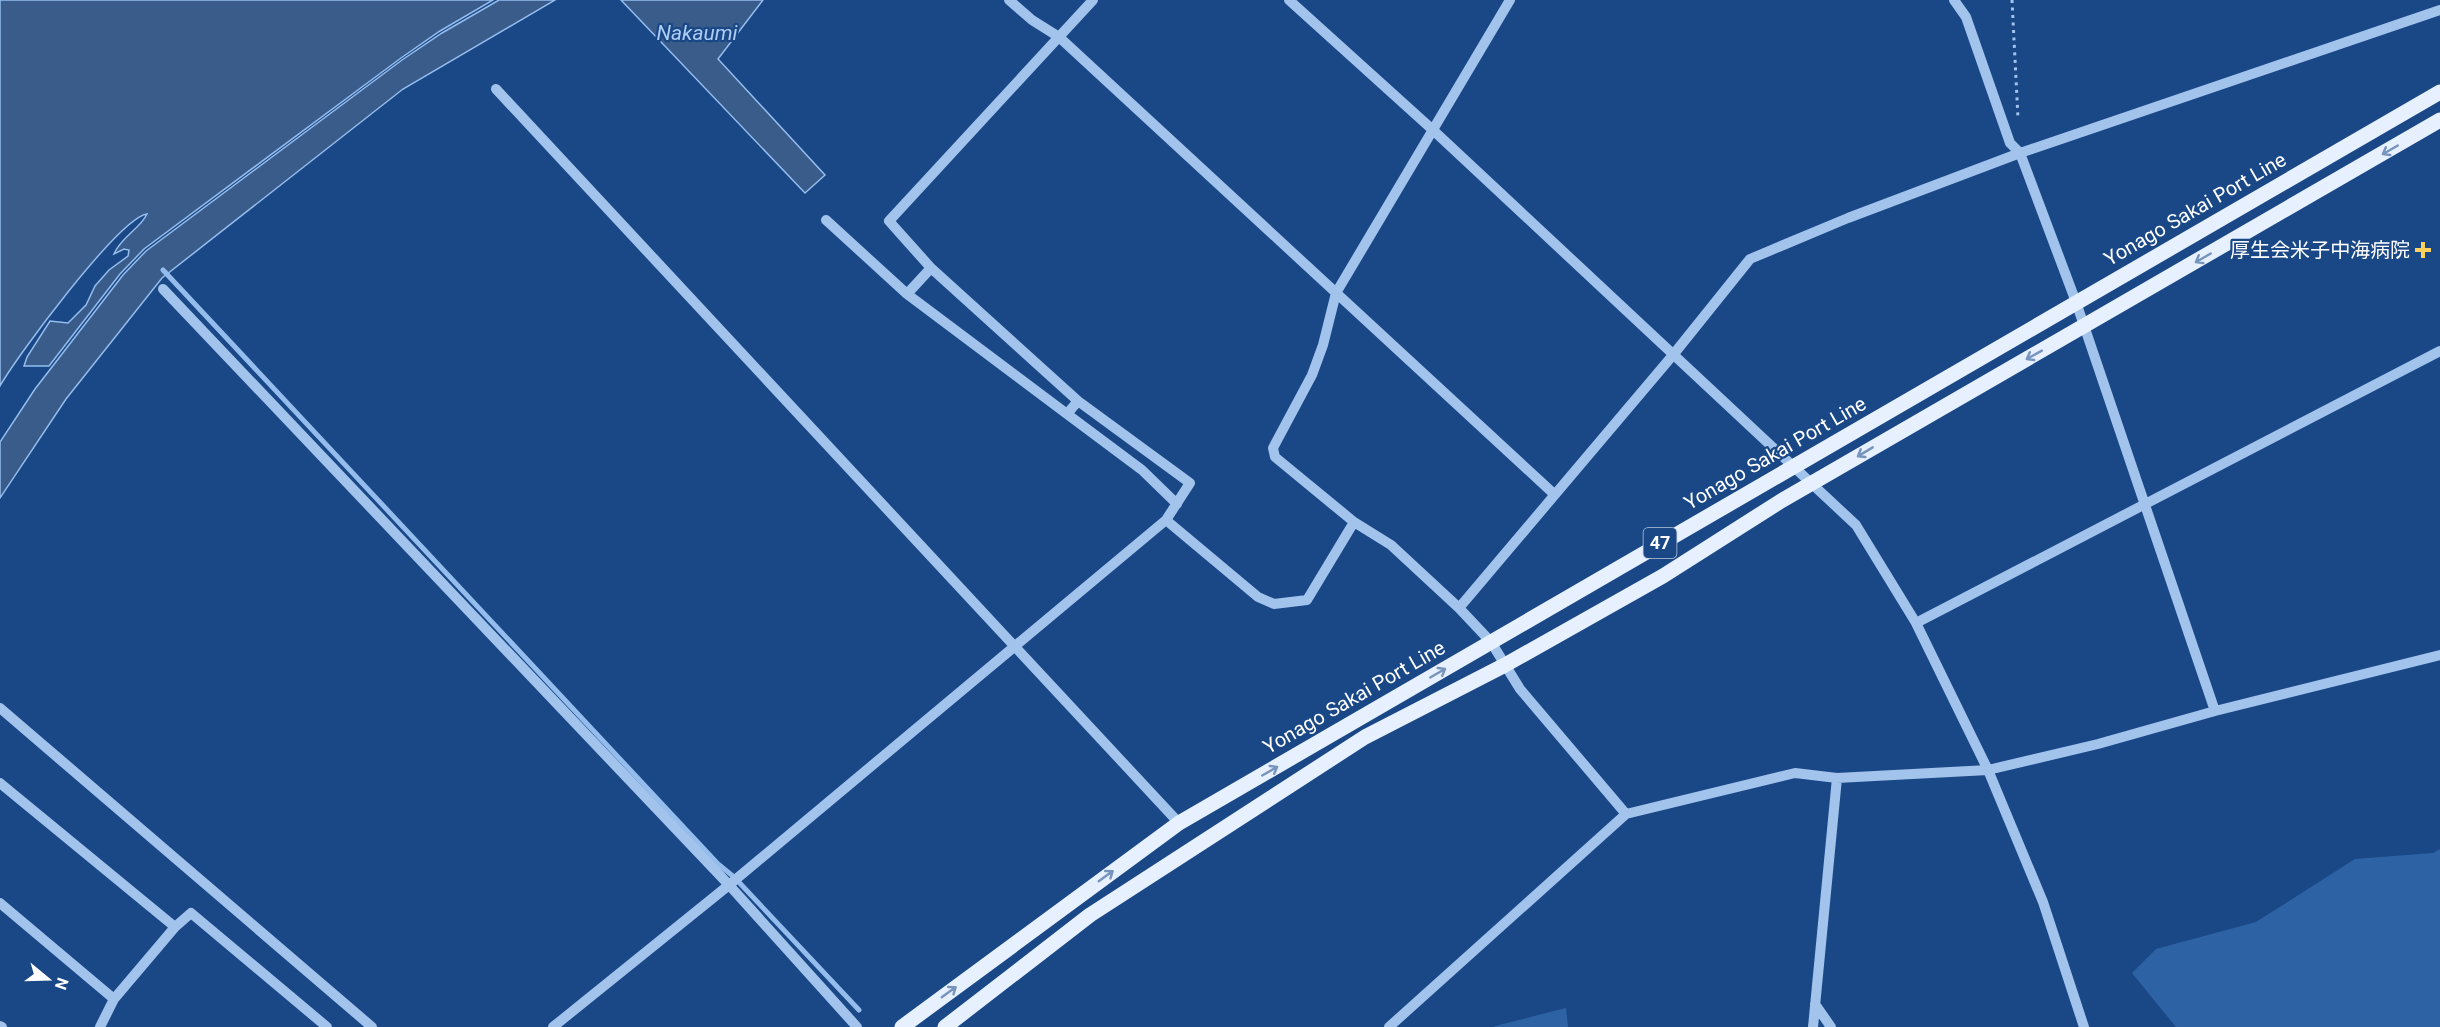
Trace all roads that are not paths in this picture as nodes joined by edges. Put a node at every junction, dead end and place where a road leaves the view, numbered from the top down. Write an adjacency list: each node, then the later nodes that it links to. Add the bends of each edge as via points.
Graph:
1 (1009, 0): 7 (street)
2 (1093, 0): 7 (street)
3 (1289, 0): 11 (street)
4 (1510, 0): 11 (street)
5 (1954, 0): 12 (street, via 1966,16 2010,143)
6 (2440, 10): 12 (street)
7 (1059, 37): 14 (street, via 889,221); 16 (street)
8 (496, 89): 34 (street)
9 (2440, 92): 18 (main road, Yonago Sakai Port Line / 47)
10 (2440, 120): 19 (main road, Yonago Sakai Port Line / 47, one-way to 19)
11 (1434, 131): 16 (street); 21 (street)
12 (2020, 153): 18 (street); 21 (street, via 1750,259)
13 (826, 220): 17 (street)
14 (931, 268): 17 (street); 22 (street)
15 (163, 289): 44 (street)
16 (1336, 293): 26 (street); 30 (street, via 1312,375 1273,448 1275,457)
17 (907, 294): 23 (street)
18 (2076, 302): 19 (street); 24 (main road, Yonago Sakai Port Line / 47)
19 (2084, 327): 25 (main road, Yonago Sakai Port Line / 47, one-way to 25); 28 (street)
20 (2440, 351): 28 (street)
21 (1673, 355): 24 (street); 26 (street)
22 (1078, 401): 23 (street); 27 (street, via 1190,483)
23 (1067, 414): 27 (street, via 1142,470)
24 (1794, 468): 25 (street); 33 (main road, Yonago Sakai Port Line / 47)
25 (1811, 484): 32 (street, via 1856,525); 36 (main road, Yonago Sakai Port Line / 47, via 1664,576)
26 (1554, 494): 31 (street)
27 (1177, 504): 29 (street)
28 (2145, 504): 32 (street); 38 (street)
29 (1166, 520): 30 (street, via 1258,597 1274,604 1307,600); 34 (street)
30 (1354, 522): 31 (street, via 1391,545)
31 (1459, 608): 33 (street)
32 (1916, 623): 39 (street)
33 (1491, 642): 36 (street); 43 (main road, Yonago Sakai Port Line / 47, one-way to 33)
34 (1013, 648): 43 (street); 44 (street)
35 (2440, 655): 38 (street)
36 (1505, 665): 42 (street, via 1520,689); 55 (main road, Yonago Sakai Port Line / 47, via 1365,737 1227,826 1090,915)
37 (0, 708): 51 (street)
38 (2215, 711): 39 (street)
39 (1988, 770): 40 (street); 59 (street, via 2043,902)
40 (1837, 778): 42 (street, via 1795,773); 48 (street)
41 (0, 783): 46 (street)
42 (1626, 814): 56 (street)
43 (1179, 823): 54 (main road, Yonago Sakai Port Line / 47, one-way to 43)
44 (729, 885): 52 (street); 53 (street)
45 (0, 903): 47 (street)
46 (175, 927): 47 (street); 50 (street, via 191,913)
47 (114, 999): 49 (street)
48 (1815, 1004): 57 (street); 58 (street)
49 (100, 1027)
50 (327, 1027)
51 (372, 1027)
52 (553, 1027)
53 (857, 1027)
54 (902, 1027)
55 (945, 1027)
56 (1389, 1027)
57 (1813, 1027)
58 (1831, 1027)
59 (2084, 1027)

